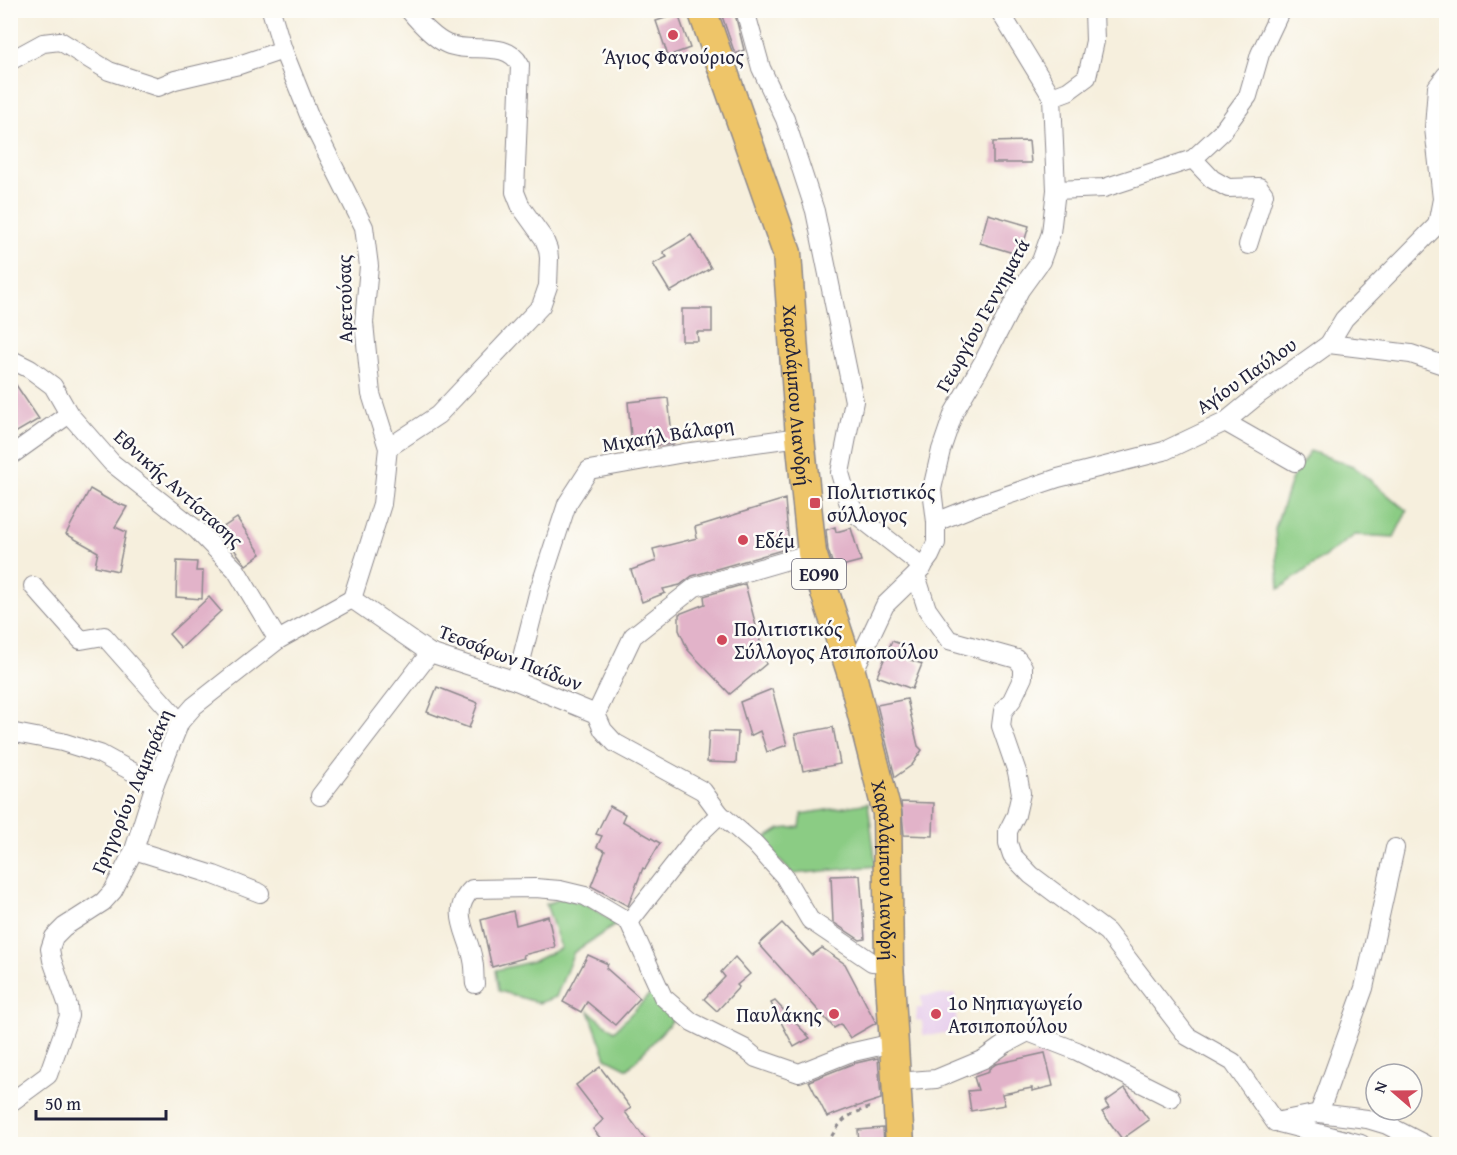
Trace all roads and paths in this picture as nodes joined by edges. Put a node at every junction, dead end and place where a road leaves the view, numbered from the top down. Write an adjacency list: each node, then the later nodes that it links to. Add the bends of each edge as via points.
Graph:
1 (271, 10): 8 (street, Αρετούσας)
2 (409, 10): 21 (street, via 445,44 506,51 520,65 515,192 544,239 549,258 545,297 535,315 438,415)
3 (702, 10): 20 (main road, Χαραλάμπου Λιανδρή / ΕΟ90, via 787,253)
4 (745, 10): 26 (street, via 761,68 785,118 817,222 854,401 840,472 848,501 858,516)
5 (999, 10): 11 (street, Γεωργίου Γεννηματά)
6 (1094, 10): 11 (street, via 1095,41 1087,77 1068,91)
7 (1283, 10): 12 (street, via 1260,54 1248,96 1221,133)
8 (283, 50): 9 (street, via 158,87 109,71 60,41 43,43); 21 (street, Αρετούσας, via 313,125 364,226 369,266 364,323 371,394)
9 (10, 62)
10 (1446, 75): 15 (street, via 1437,87 1434,128 1442,199 1437,225 1344,319)
11 (1052, 96): 13 (street, Γεωργίου Γεννηματά)
12 (1193, 159): 13 (street, via 1104,188); 14 (street, via 1212,179 1228,188 1259,187 1264,194)
13 (1056, 190): 24 (street, Γεωργίου Γεννηματά, via 1051,233 1041,261 1020,290 954,412 932,489)
14 (1248, 245)
15 (1329, 344): 17 (street, Αγίου Παύλου, via 1411,354); 19 (street, Αγίου Παύλου)
16 (10, 359): 18 (street, Εθνικής Αντίστασης, via 53,386)
17 (1446, 366)
18 (69, 414): 22 (street); 29 (street, Εθνικής Αντίστασης, via 112,464 197,530 236,570)
19 (1225, 422): 23 (street); 24 (street, Αγίου Παύλου, via 1164,451 1058,478)
20 (800, 437): 25 (main road, Χαραλάμπου Λιανδρή / ΕΟ90); 32 (street, Μιχαήλ Βάλαρη, via 589,470 567,504 539,590)
21 (388, 448): 28 (street, Αρετούσας, via 382,504)
22 (10, 456)
23 (1295, 462)
24 (936, 522): 26 (street, Γεωργίου Γεννηματά, via 936,543)
25 (812, 553): 31 (main road, Χαραλάμπου Λιανδρή / ΕΟ90); 33 (street, Τεσσάρων Παίδων, via 695,587 633,636)
26 (920, 571): 31 (street, Γεωργίου Γεννηματά, via 885,605); 50 (street, via 927,609 949,640 1017,659 1023,667 1023,677 1003,711 1001,726 1021,793 1008,831 1012,855 1031,875 1107,932 1187,1036 1233,1062)
27 (33, 586): 34 (street, via 81,640 104,636)
28 (352, 599): 29 (street, Γρηγορίου Λαμπράκη); 30 (street, Τεσσάρων Παίδων)
29 (278, 640): 34 (street, Γρηγορίου Λαμπράκη, via 194,706)
30 (430, 653): 32 (street, Τεσσάρων Παίδων); 37 (street)
31 (852, 675): 43 (main road, Χαραλάμπου Λιανδρή / ΕΟ90, via 887,813)
32 (516, 681): 33 (street, Τεσσάρων Παίδων)
33 (596, 714): 38 (street, Τεσσάρων Παίδων, via 615,743 703,791)
34 (180, 722): 36 (street, Γρηγορίου Λαμπράκη)
35 (10, 732): 36 (street, via 100,754)
36 (155, 784): 40 (street, Γρηγορίου Λαμπράκη)
37 (320, 796)
38 (720, 813): 42 (street, via 695,838); 43 (street, Τεσσάρων Παίδων, via 784,876 810,920 872,962)
39 (1395, 848): 49 (street, via 1364,987)
40 (134, 850): 41 (street); 48 (street, Γρηγορίου Λαμπράκη, via 104,902 54,937 51,960 69,1016 48,1075)
41 (260, 893)
42 (629, 922): 44 (street, via 585,896 560,890 472,889 461,907); 45 (street, via 663,997 692,1022 756,1058 799,1073 849,1053)
43 (889, 963): 45 (main road, Χαραλάμπου Λιανδρή / ΕΟ90)
44 (475, 984)
45 (893, 1043): 46 (main road, Χαραλάμπου Λιανδρή / ΕΟ90)
46 (898, 1091): 47 (street, via 984,1059 1028,1032 1077,1051); 52 (path, via 879,1104 848,1115); 53 (main road, Χαραλάμπου Λιανδρή / ΕΟ90)
47 (1172, 1098)
48 (10, 1103)
49 (1319, 1113): 50 (street); 55 (street, via 1367,1119)
50 (1275, 1122): 54 (street)
51 (803, 1144): 52 (path)
52 (827, 1144)
53 (900, 1144)
54 (1361, 1144)
55 (1424, 1144)

